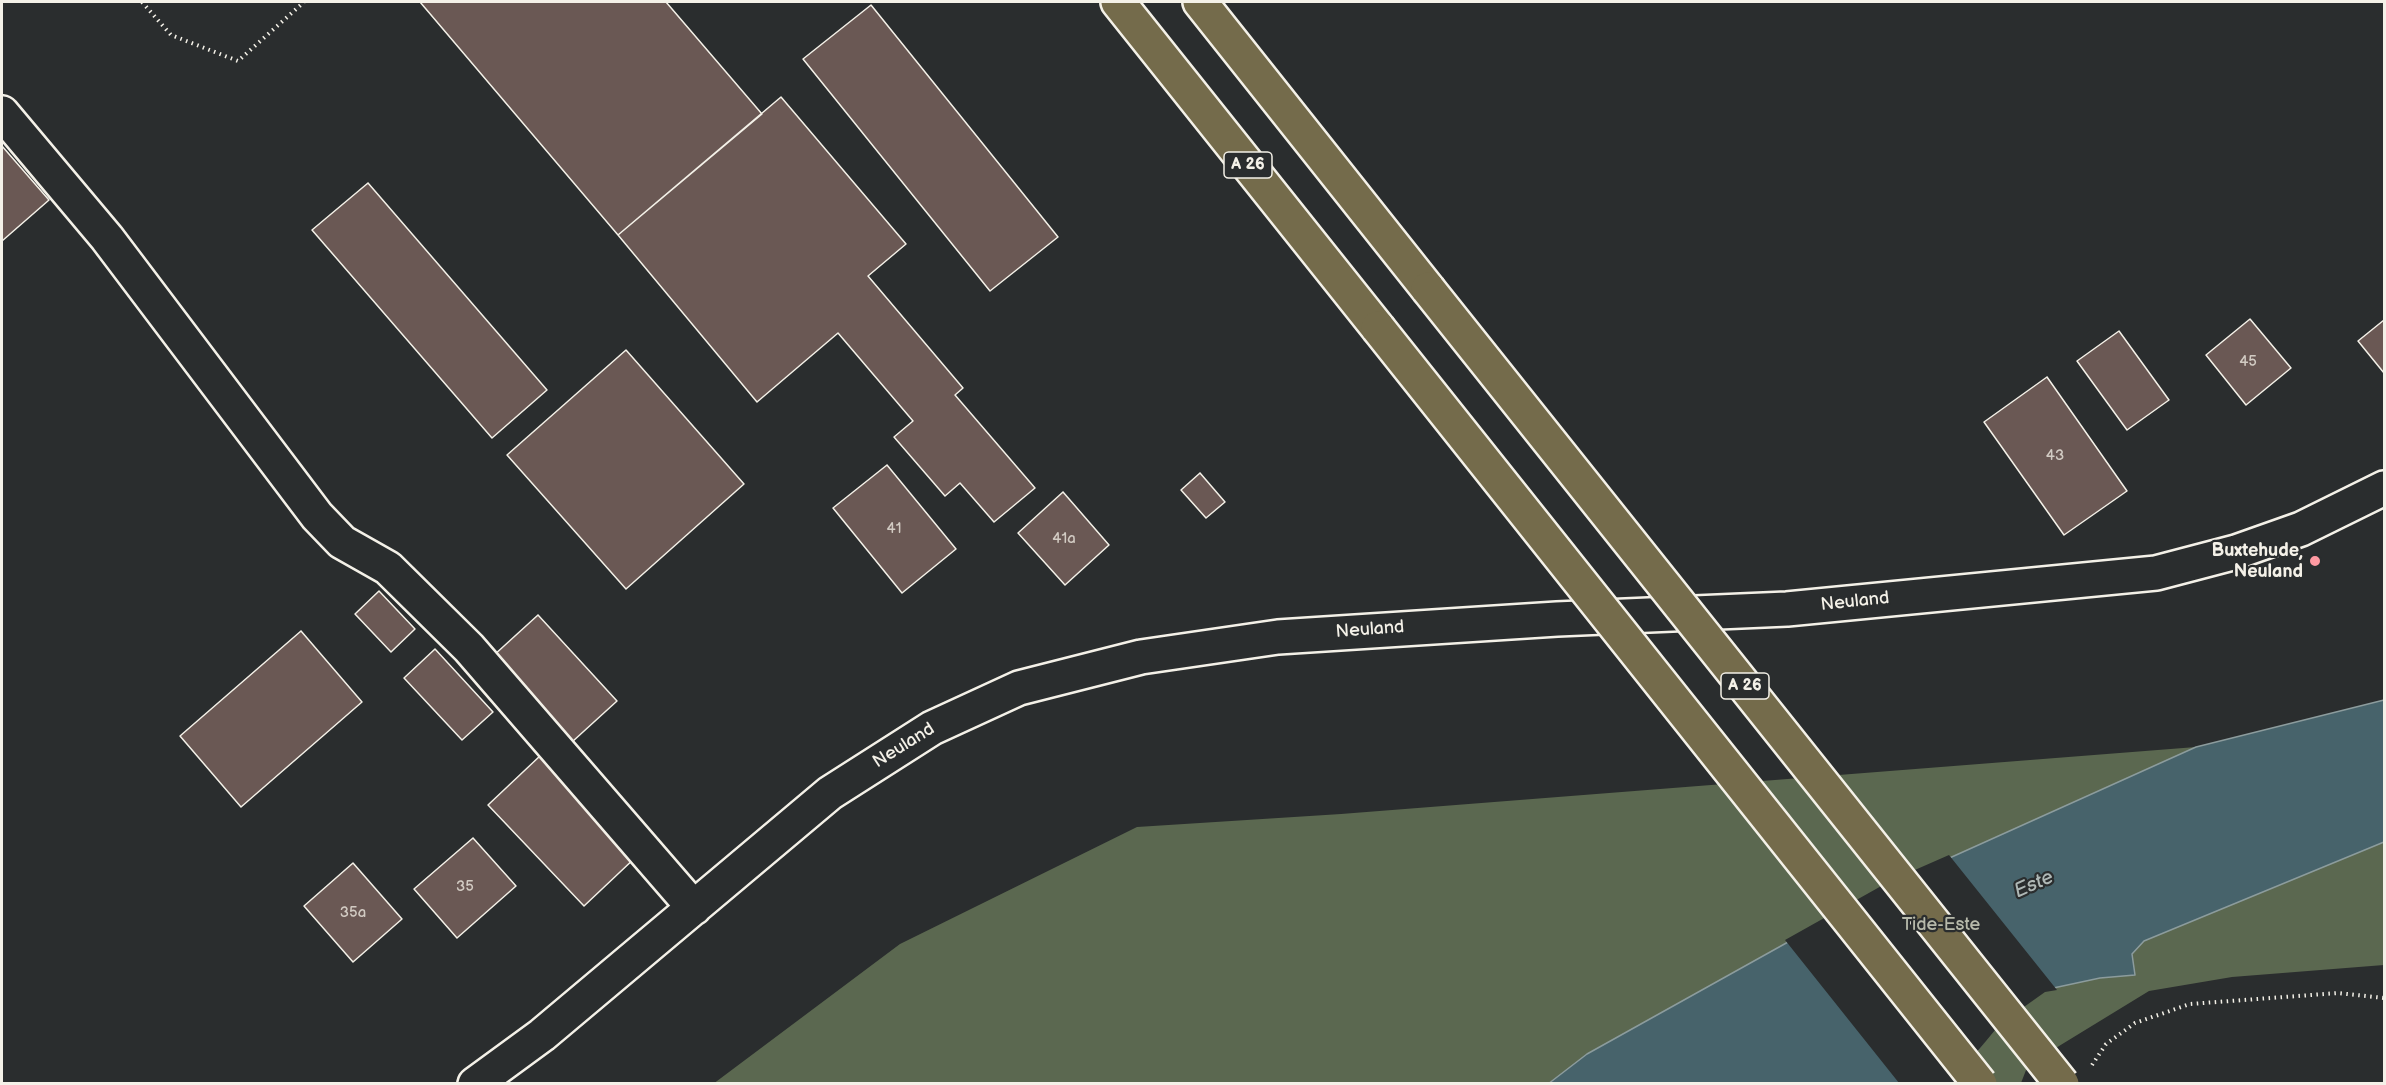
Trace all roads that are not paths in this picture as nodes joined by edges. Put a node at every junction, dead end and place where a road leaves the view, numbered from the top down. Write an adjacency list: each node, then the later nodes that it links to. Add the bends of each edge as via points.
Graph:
1 (1119, 2): 8 (highway, A 26, bridge)
2 (1200, 2): 6 (highway, A 26, bridge, via 1428,288)
3 (2, 113): 5 (street, via 107,238 317,516 342,542 388,568 469,648)
4 (2385, 489): 5 (street, Neuland, via 2301,528 2236,552 2156,573 1786,609 1278,637 1141,657 1019,688 932,728 830,793)
5 (694, 908): 7 (street, Neuland, via 542,1035)
6 (2074, 1078)
7 (475, 1083)
8 (1980, 1083)

